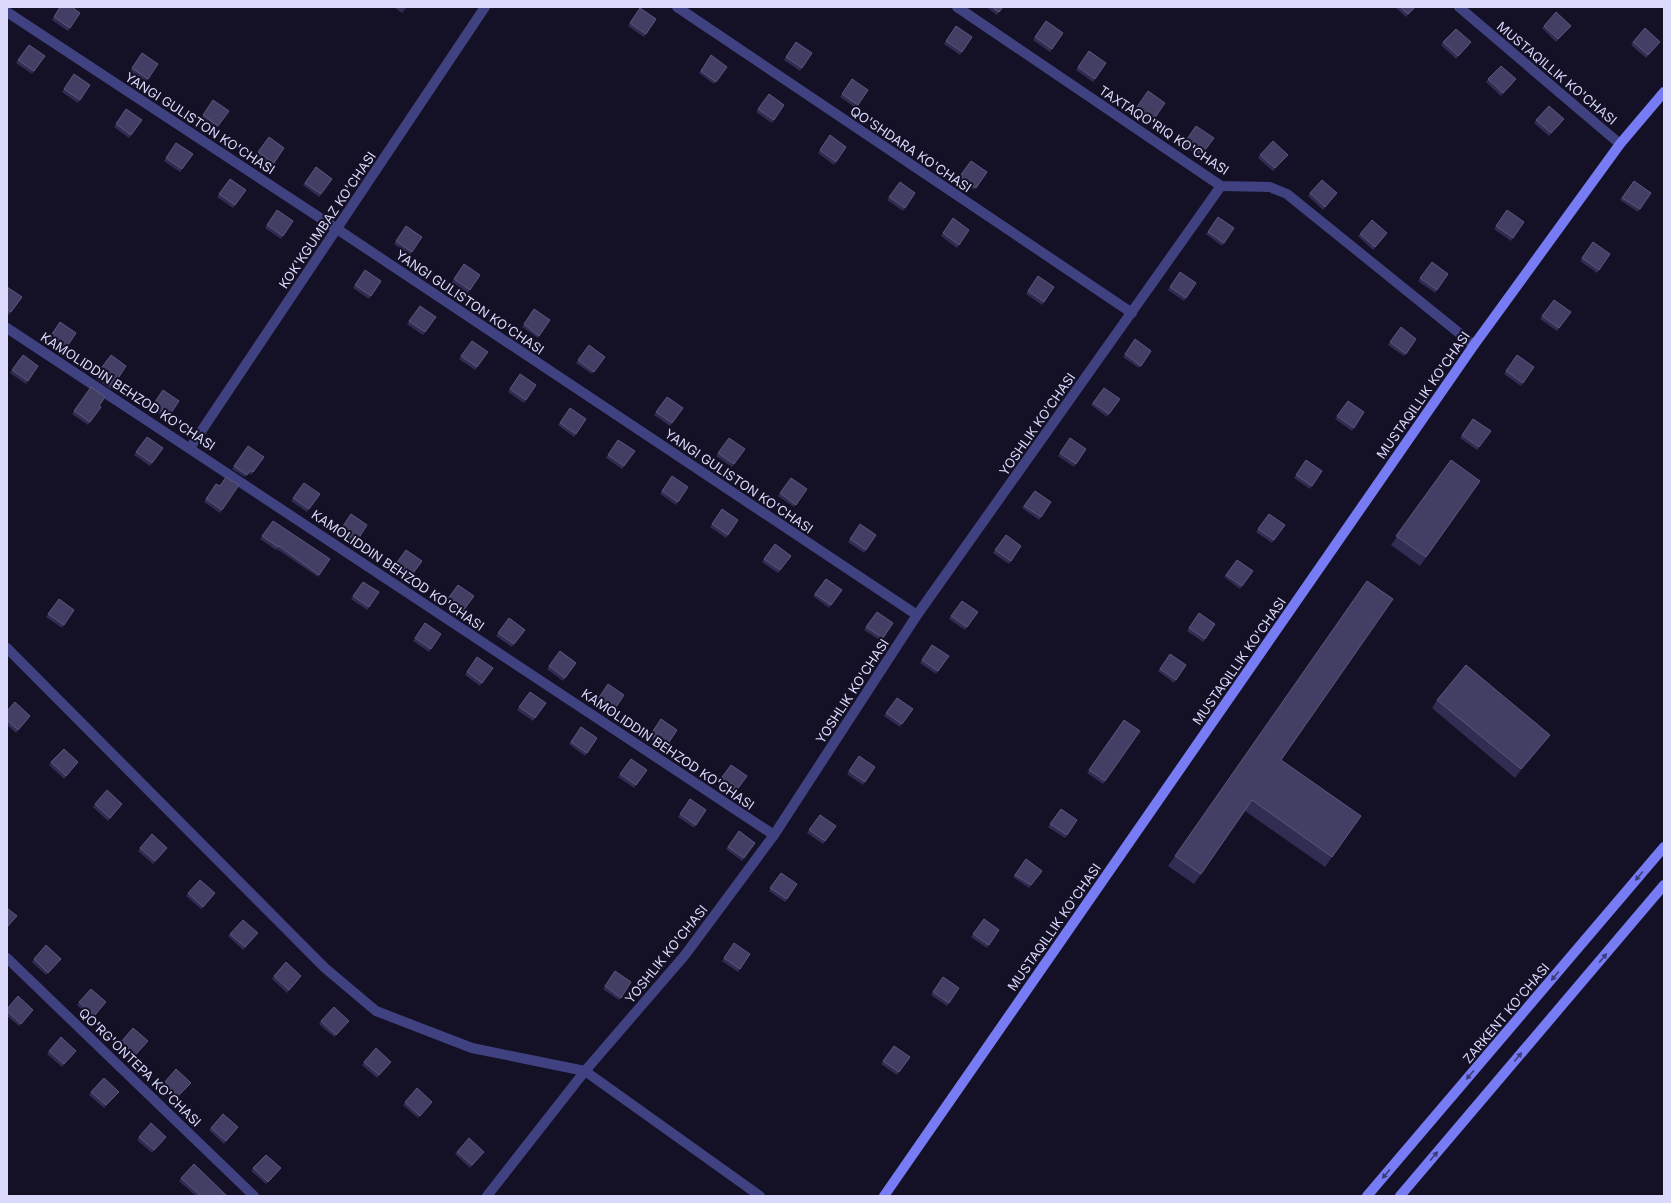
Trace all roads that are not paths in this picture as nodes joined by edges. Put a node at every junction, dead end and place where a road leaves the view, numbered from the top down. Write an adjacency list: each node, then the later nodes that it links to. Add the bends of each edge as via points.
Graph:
1 (485, 7): 9 (street, KOK'KGUMBAZ KO'CHASI)
2 (676, 7): 10 (street, QO'SHDARA KO'CHASI)
3 (957, 7): 8 (street, TAXTAQO'RIQ KO'CHASI)
4 (1459, 7): 7 (street, MUSTAQILLIK KO'CHASI)
5 (7, 12): 9 (street, YANGI GULISTON KO'CHASI)
6 (1664, 92): 7 (main road, MUSTAQILLIK KO'CHASI)
7 (1620, 144): 12 (main road, MUSTAQILLIK KO'CHASI)
8 (1221, 186): 10 (street, YOSHLIK KO'CHASI); 12 (street, TAXTAQO'RIQ KO'CHASI, via 1270,187 1287,194)
9 (337, 229): 13 (street, KOK'KGUMBAZ KO'CHASI); 14 (street, YANGI GULISTON KO'CHASI)
10 (1132, 313): 14 (street, YOSHLIK KO'CHASI)
11 (7, 328): 13 (street, KAMOLIDDIN BEHZOD KO'CHASI)
12 (1474, 345): 24 (main road, MUSTAQILLIK KO'CHASI)
13 (190, 448): 16 (street, KAMOLIDDIN BEHZOD KO'CHASI)
14 (917, 615): 16 (street, YOSHLIK KO'CHASI)
15 (7, 648): 20 (street, via 325,968 376,1011 472,1048)
16 (774, 834): 20 (street, YOSHLIK KO'CHASI, via 685,955)
17 (1664, 847): 25 (main road, ZARKENT KO'CHASI, one-way to 25)
18 (1664, 885): 26 (main road, one-way to 18)
19 (7, 958): 21 (street, QO'RG'ONTEPA KO'CHASI)
20 (585, 1071): 22 (street, YOSHLIK KO'CHASI); 23 (street)
21 (254, 1196)
22 (487, 1196)
23 (760, 1196)
24 (884, 1196)
25 (1367, 1196)
26 (1400, 1196)

